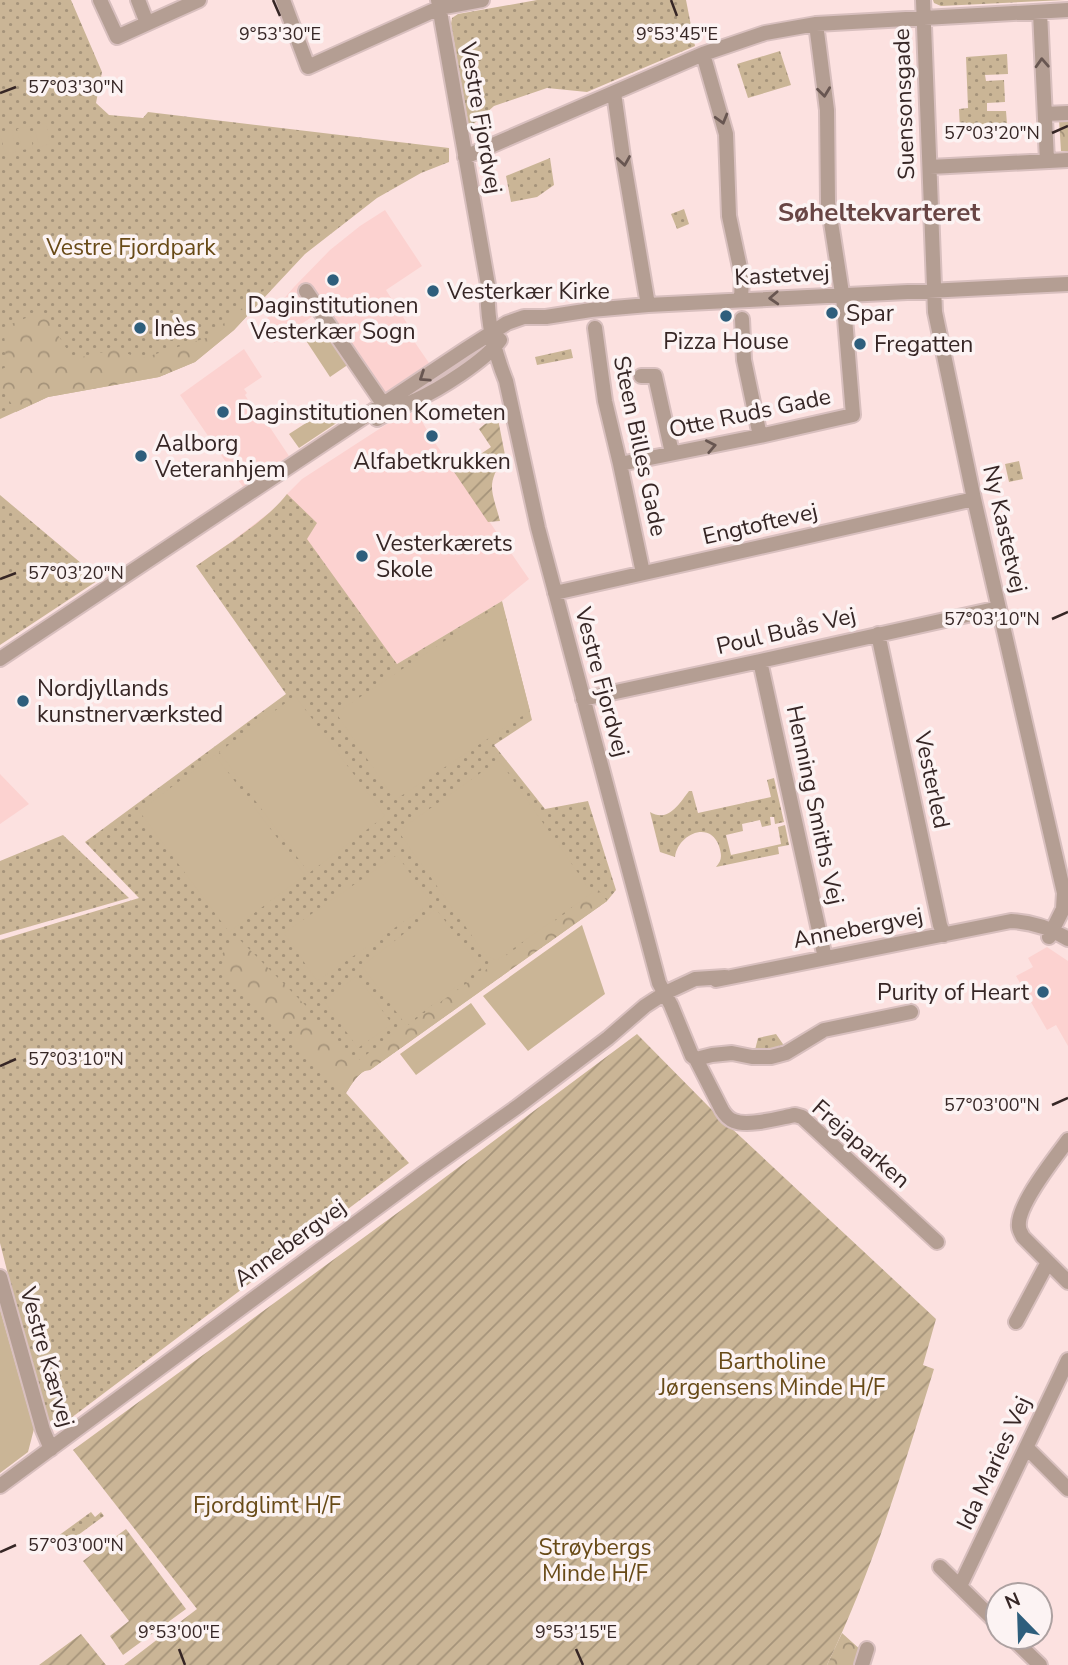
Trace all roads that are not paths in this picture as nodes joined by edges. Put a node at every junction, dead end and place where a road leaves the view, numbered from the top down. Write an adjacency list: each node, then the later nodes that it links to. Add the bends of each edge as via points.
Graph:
1 (100, 0): 11 (street, via 117,37)
2 (138, 0): 11 (street)
3 (283, 0): 7 (street, via 308,67)
4 (482, 0): 7 (street)
5 (923, 0): 10 (street, Suensonsgade)
6 (192, 1): 11 (street)
7 (438, 4): 17 (street, Vestre Fjordvej)
8 (1068, 10): 9 (street)
9 (1040, 12): 10 (street); 16 (street, one-way to 9)
10 (924, 17): 12 (street); 20 (street, Suensonsgade)
11 (147, 23)
12 (816, 24): 13 (street, via 765,33); 24 (street, one-way to 24, via 827,110 828,203)
13 (703, 54): 14 (street); 25 (street, one-way to 25, via 726,134 729,216 742,277)
14 (614, 93): 17 (street); 26 (street, one-way to 26)
15 (1068, 113): 16 (street)
16 (1045, 114): 19 (street)
17 (466, 157): 29 (street, Vestre Fjordvej, via 488,285 496,302)
18 (1068, 160): 19 (street)
19 (1047, 161): 20 (street)
20 (930, 167): 22 (street, Suensonsgade)
21 (1068, 284): 22 (street, Kastetvej)
22 (934, 290): 24 (street, Kastetvej); 35 (street, Ny Kastetvej)
23 (306, 291): 31 (street)
24 (843, 295): 25 (street, Kastetvej, one-way to 25); 32 (street, Otte Ruds Gade, via 853,415)
25 (741, 300): 26 (street, Kastetvej)
26 (648, 305): 29 (street, Kastetvej, via 524,317)
27 (742, 319): 32 (street, via 744,360)
28 (595, 328): 34 (street, Steen Billes Gade)
29 (498, 335): 31 (street, Kastetvej); 37 (street, Vestre Fjordvej, via 500,365)
30 (641, 376): 33 (street, via 656,376)
31 (386, 408): 40 (street); 42 (street)
32 (760, 436): 33 (street, Otte Ruds Gade, one-way to 32)
33 (673, 453): 34 (street, Otte Ruds Gade)
34 (620, 464): 36 (street, Steen Billes Gade)
35 (974, 499): 36 (street, Engtoftevej); 38 (street, Ny Kastetvej)
36 (643, 573): 37 (street, Engtoftevej)
37 (555, 593): 43 (street, Vestre Fjordvej)
38 (999, 608): 39 (street, Poul Buås Vej); 44 (street, Ny Kastetvej)
39 (878, 634): 41 (street, Poul Buås Vej); 45 (street, Vesterled)
40 (0, 659)
41 (760, 661): 43 (street, Poul Buås Vej); 49 (street, Henning Smiths Vej)
42 (0, 670)
43 (583, 699): 50 (street, Vestre Fjordvej, via 659,983)
44 (1066, 909): 46 (street, Ny Kastetvej)
45 (944, 934): 46 (street, Annebergvej, via 1011,921 1040,925); 49 (street, Annebergvej)
46 (1051, 934): 47 (street, Annebergvej); 48 (street, Annebergvej)
47 (1068, 939)
48 (1068, 950)
49 (825, 958): 50 (street, Annebergvej, via 725,977)
50 (667, 996): 52 (street, Frejaparken); 61 (street, Annebergvej, via 651,1013 608,1038)
51 (911, 1012): 52 (street, via 824,1030 771,1057 732,1053)
52 (696, 1059): 54 (street, Frejaparken, via 726,1117 746,1124 802,1117)
53 (1068, 1140): 55 (street, via 1030,1194 1018,1228)
54 (937, 1242)
55 (1048, 1262): 57 (street); 58 (street)
56 (0, 1277): 61 (street, Vestre Kærvej)
57 (1068, 1282)
58 (1016, 1322)
59 (1068, 1360): 60 (street, Ida Maries Vej)
60 (1027, 1448): 63 (street); 65 (street, Ida Maries Vej)
61 (51, 1449): 62 (street, Annebergvej)
62 (0, 1486)
63 (1068, 1489)
64 (940, 1567): 65 (street)
65 (960, 1586): 66 (street)
66 (984, 1610)
67 (867, 1649): 69 (street)
68 (1026, 1651): 70 (street)
69 (862, 1665)
70 (1040, 1665)

